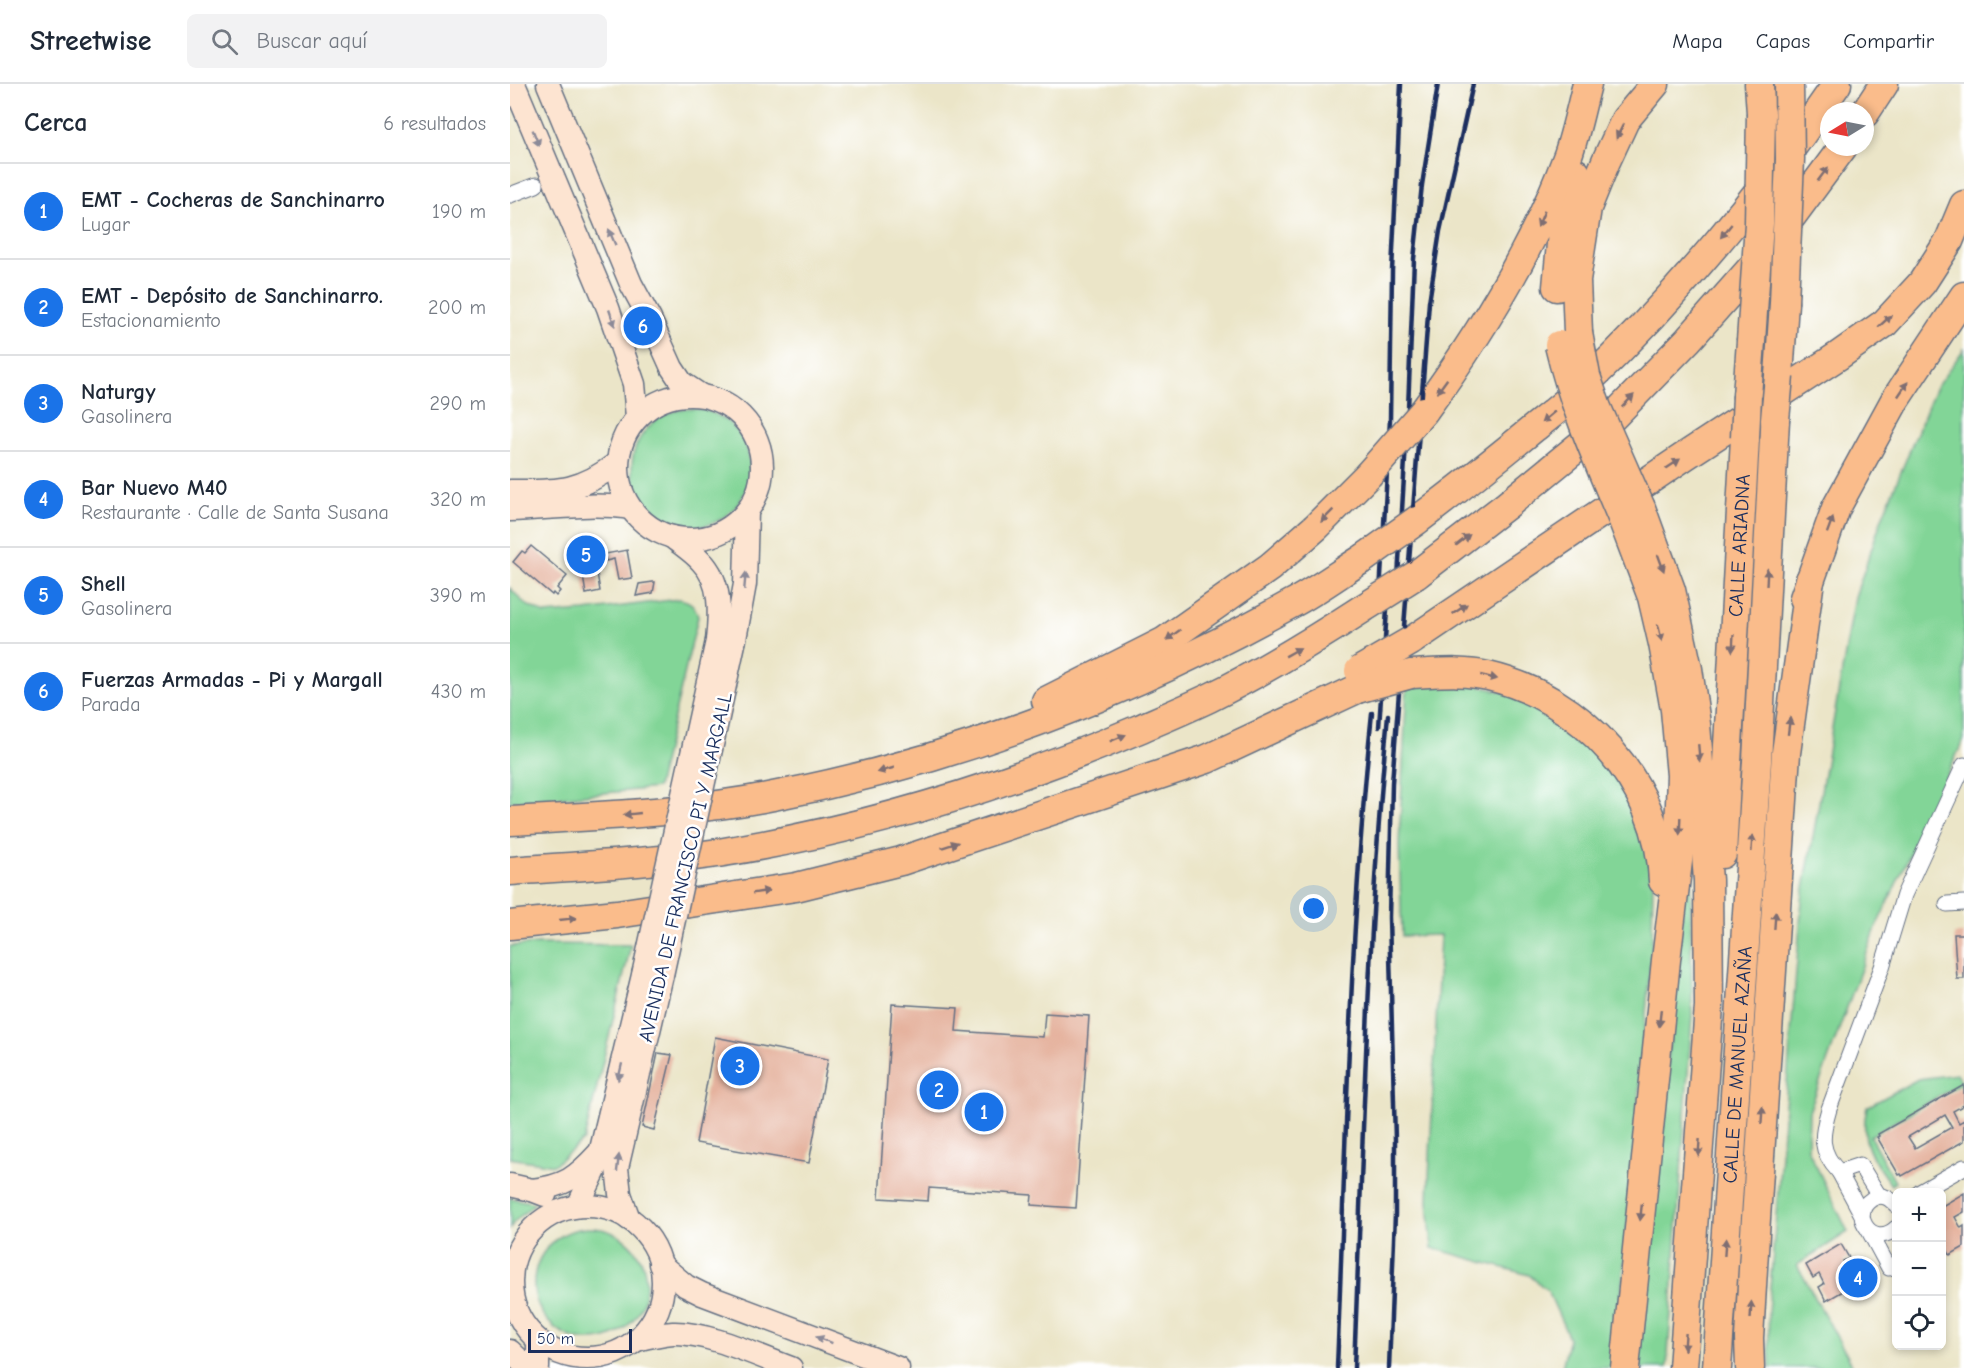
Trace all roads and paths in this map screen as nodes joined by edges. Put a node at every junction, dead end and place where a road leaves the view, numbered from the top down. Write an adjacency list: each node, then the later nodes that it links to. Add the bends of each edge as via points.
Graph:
1 (514, 84): 18 (street, one-way to 18, via 608,308 634,384)
2 (548, 84): 17 (street, one-way to 2, via 682,383 672,368 631,284)
3 (1587, 84): 30 (highway, one-way to 30, bridge, via 1568,154 1538,226 1499,298 1424,411 1368,475 1270,567 1165,641)
4 (1598, 84): 16 (highway, via 1563,222 1557,283)
5 (1655, 84): 16 (highway, one-way to 16, via 1625,120 1587,208)
6 (1759, 84): 41 (highway, CALLE ARIADNA, one-way to 41, bridge, via 1759,223 1717,964)
7 (1788, 84): 31 (highway, CALLE ARIADNA, one-way to 7, bridge, via 1784,303 1790,159)
8 (1837, 84): 30 (highway, one-way to 30, bridge, via 1724,235 1654,314 1578,391 1416,521 1293,603 1198,653 1028,725)
9 (1884, 84): 10 (highway)
10 (1872, 102)
11 (1836, 156): 29 (highway, one-way to 11, bridge, via 1209,698 1309,643 1416,576 1507,505 1614,415 1688,340 1763,255)
12 (536, 185): 13 (street)
13 (510, 195)
14 (1964, 205): 28 (highway, one-way to 14, bridge, via 1885,323 1922,283 1949,241)
15 (1964, 296): 26 (highway, one-way to 15, via 1836,508 1873,439)
16 (1568, 339): 24 (highway, bridge, via 1586,376)
17 (700, 395): 18 (street, via 655,403); 23 (street, via 734,410 757,438 762,476)
18 (637, 417): 19 (street, via 620,447)
19 (617, 464): 20 (street, via 568,489); 21 (street, via 620,487)
20 (510, 491)
21 (630, 508): 22 (street, via 594,505); 25 (street, via 649,526)
22 (510, 510)
23 (747, 511): 25 (street, via 713,535 693,539); 27 (street, AVENIDA DE FRANCISCO PI Y MARGALL, one-way to 23, via 745,584)
24 (1631, 513): 39 (highway, one-way to 39, via 1663,644 1681,775 1678,861); 41 (highway, one-way to 41, via 1671,590 1688,669 1708,880)
25 (672, 537): 27 (street, AVENIDA DE FRANCISCO PI Y MARGALL, via 703,562 717,587)
26 (1810, 580): 31 (highway); 69 (highway, one-way to 26, via 1786,753)
27 (726, 640): 40 (street, AVENIDA DE FRANCISCO PI Y MARGALL, bridge)
28 (1358, 680): 38 (highway, one-way to 28, via 617,914 796,887 901,861 1103,794); 39 (highway, one-way to 39, bridge, via 1459,672 1488,676 1548,700 1601,740 1624,766 1654,823 1663,858)
29 (1088, 751): 34 (highway, via 908,810 800,838 716,853); 35 (highway, via 1007,790 920,820 819,845 715,865)
30 (942, 753): 33 (highway, one-way to 33, via 883,772 717,805)
31 (1757, 761): 68 (highway, CALLE DE MANUEL AZAÑA, one-way to 31)
32 (1964, 765): 44 (street, via 1904,895 1882,968 1823,1128 1828,1160)
33 (510, 821)
34 (510, 870)
35 (510, 885)
36 (1964, 903): 37 (street)
37 (1947, 904)
38 (510, 925)
39 (1666, 960): 66 (highway, one-way to 66)
40 (652, 975): 42 (street, AVENIDA DE FRANCISCO PI Y MARGALL, one-way to 42); 52 (street, AVENIDA DE FRANCISCO PI Y MARGALL, one-way to 40, via 617,1168)
41 (1709, 1005): 67 (highway, CALLE DE MANUEL AZAÑA, one-way to 67)
42 (601, 1151): 47 (street, via 572,1179); 50 (street, AVENIDA DE FRANCISCO PI Y MARGALL, via 591,1183)
43 (1964, 1167): 46 (street)
44 (1839, 1172): 48 (street, via 1860,1165); 51 (street)
45 (510, 1185): 47 (street)
46 (1927, 1188)
47 (532, 1190): 50 (street)
48 (1879, 1196): 49 (street); 51 (street, via 1868,1201)
49 (1892, 1200)
50 (574, 1206): 52 (street, via 601,1208); 59 (street, via 535,1227 515,1260 513,1296 523,1324)
51 (1861, 1213): 54 (street)
52 (629, 1220): 55 (street, via 649,1239)
53 (1892, 1230): 54 (street, via 1878,1235)
54 (1869, 1231): 56 (street, via 1889,1268)
55 (660, 1264): 58 (street, via 663,1281 656,1314); 65 (street, one-way to 55, via 702,1294)
56 (1892, 1266)
57 (510, 1336): 59 (street)
58 (636, 1340): 61 (street); 64 (street, via 690,1334)
59 (537, 1342): 61 (street, via 562,1354); 63 (street)
60 (510, 1351): 62 (street)
61 (610, 1361)
62 (528, 1368)
63 (538, 1368)
64 (791, 1368)
65 (898, 1368)
66 (1625, 1368)
67 (1683, 1368)
68 (1717, 1368)
69 (1750, 1368)

